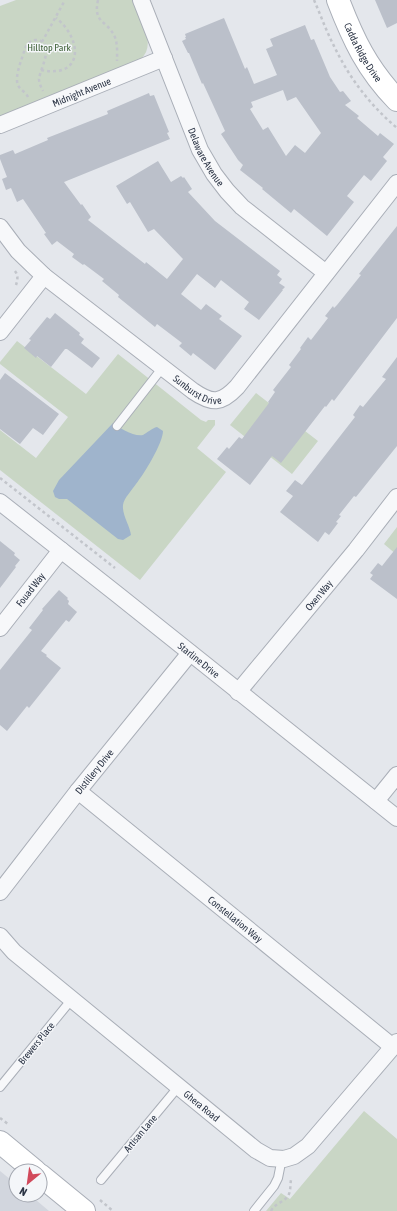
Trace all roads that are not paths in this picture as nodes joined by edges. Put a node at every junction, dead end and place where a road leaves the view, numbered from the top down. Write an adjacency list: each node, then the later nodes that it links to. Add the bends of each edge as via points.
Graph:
1 (141, 0): 3 (street, Delaware Avenue)
2 (338, 0): 4 (street, Cadda Ridge Drive, via 363,56)
3 (164, 58): 5 (street, Midnight Avenue); 8 (street, Delaware Avenue, via 200,150 220,182 242,207)
4 (397, 100)
5 (0, 125)
6 (397, 183): 8 (street, Sunburst Drive)
7 (0, 227): 9 (street, Sunburst Drive, via 18,251)
8 (326, 273): 11 (street, Sunburst Drive, via 237,387 226,397 216,401 203,398)
9 (44, 276): 10 (street); 11 (street, Sunburst Drive)
10 (0, 332)
11 (163, 368): 12 (lane)
12 (117, 426)
13 (397, 497): 18 (street, Oxen Way)
14 (0, 502): 15 (street, Starline Drive)
15 (61, 550): 16 (street, Fouad Way); 17 (street, Starline Drive)
16 (0, 628)
17 (190, 653): 18 (street, Starline Drive); 20 (street, Distillery Drive)
18 (238, 692): 21 (street, Starline Drive)
19 (397, 775): 21 (street)
20 (78, 791): 23 (street, Distillery Drive); 26 (street, Constellation Way)
21 (376, 801): 22 (street, Starline Drive)
22 (397, 818)
23 (0, 892)
24 (0, 936): 25 (street, Ghera Road, via 14,952)
25 (72, 999): 27 (street, Ghera Road); 28 (lane, Brewers Place)
26 (395, 1045): 30 (street, via 308,1146 294,1156)
27 (179, 1086): 30 (street, Ghera Road, via 256,1150 270,1158); 32 (lane, Artisan Lane)
28 (0, 1087)
29 (0, 1142): 31 (street)
30 (282, 1158): 35 (lane, via 274,1186)
31 (25, 1163)
32 (101, 1180)
33 (48, 1182): 34 (street)
34 (84, 1211)
35 (254, 1211)

